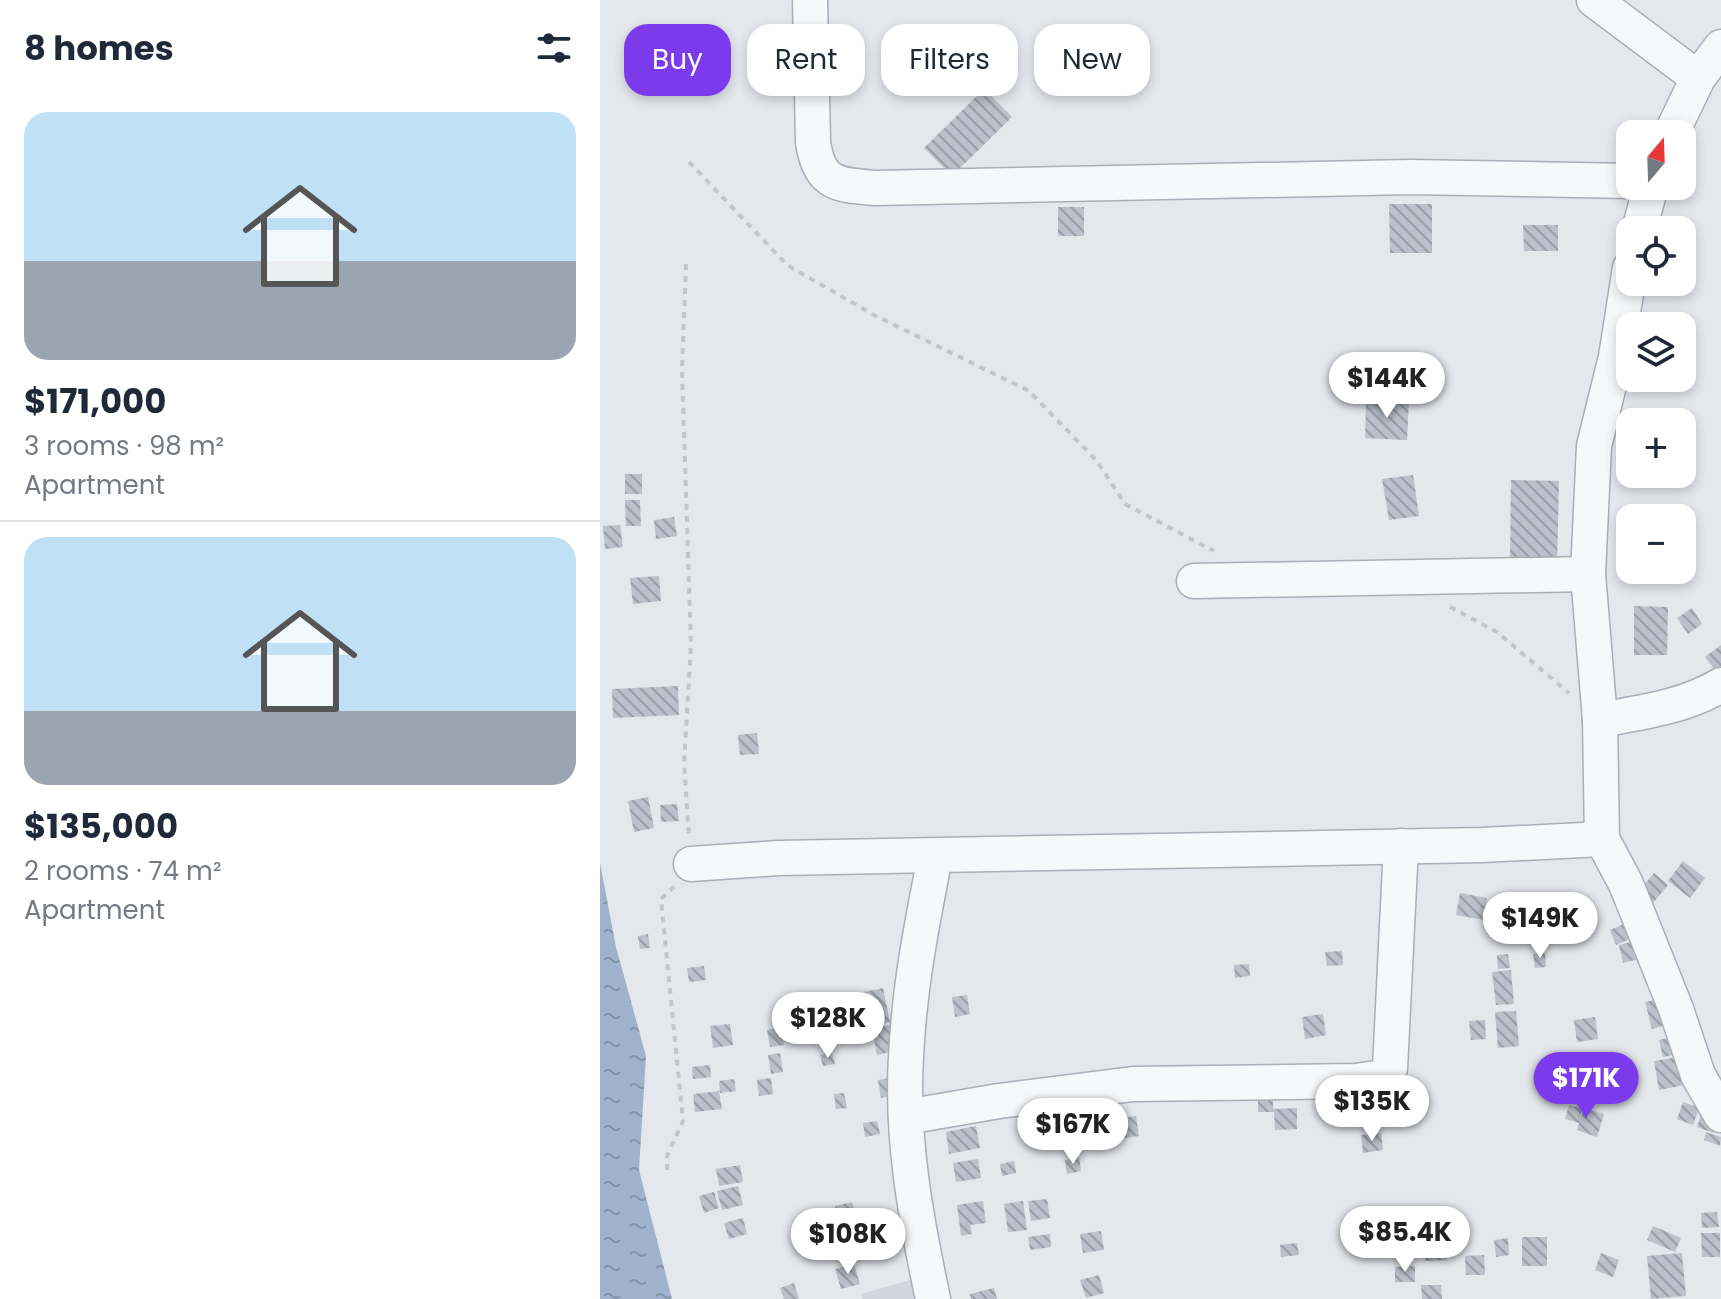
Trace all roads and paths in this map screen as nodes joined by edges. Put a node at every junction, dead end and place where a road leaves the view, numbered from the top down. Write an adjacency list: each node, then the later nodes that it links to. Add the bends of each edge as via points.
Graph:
1 (810, 0): 6 (street, via 816,164 830,180 843,184 876,188 1410,177)
2 (1594, 0): 3 (street)
3 (1712, 70): 4 (street)
4 (1680, 120)
5 (689, 162): 9 (path, via 787,265 872,314 1029,391 1096,460 1125,504)
6 (1616, 181)
7 (686, 264): 18 (path, via 682,370 691,645 684,763)
8 (1626, 296): 10 (street, via 1594,446)
9 (1223, 555)
10 (1588, 574): 11 (street); 14 (street)
11 (1194, 581)
12 (1437, 602): 14 (path, via 1497,632)
13 (1721, 685): 14 (street, via 1670,707)
14 (1600, 720): 15 (street)
15 (1602, 839): 16 (street); 19 (street, via 1626,884 1698,1075)
16 (1401, 846): 17 (street); 20 (street, via 1390,1068 1383,1077 1133,1084)
17 (935, 857): 18 (street); 20 (street, via 911,997)
18 (691, 864): 21 (path, via 661,899 683,1121 667,1156)
19 (1721, 1115)
20 (906, 1117): 22 (street, via 919,1237)
21 (667, 1170)
22 (933, 1299)

